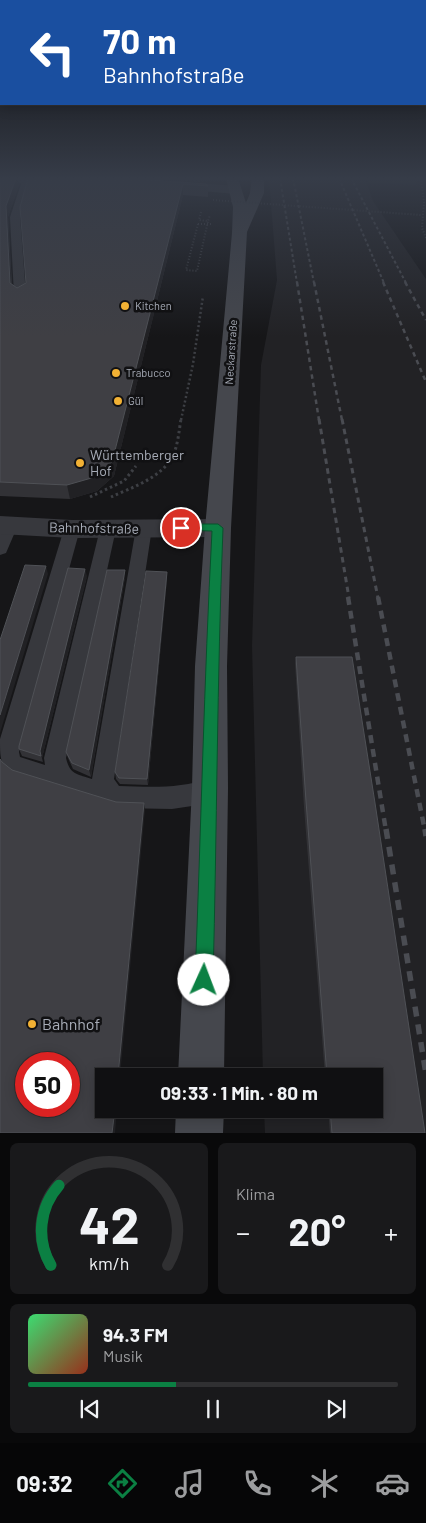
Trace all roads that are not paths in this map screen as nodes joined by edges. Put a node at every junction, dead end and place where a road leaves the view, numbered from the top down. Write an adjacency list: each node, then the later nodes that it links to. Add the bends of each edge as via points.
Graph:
1 (15, 231): 3 (lane)
2 (240, 233): 7 (main road, Neckarstraße)
3 (20, 296)
4 (5, 525): 5 (street, Bahnhofstraße); 9 (lane)
5 (72, 528): 8 (street, Bahnhofstraße); 10 (lane, via 8,752 11,763 16,767)
6 (144, 528): 7 (street, Bahnhofstraße); 8 (street, Bahnhofstraße); 12 (lane, via 118,674 104,778)
7 (218, 528): 11 (main road, Neckarstraße, via 211,666)
8 (108, 529): 10 (lane, via 55,758 58,773)
9 (0, 549)
10 (68, 782): 12 (lane)
11 (210, 788): 12 (lane, via 172,798); 13 (main road, Neckarstraße)
12 (112, 795)
13 (201, 1068)
14 (200, 1118): 15 (main road)
15 (199, 1133)

